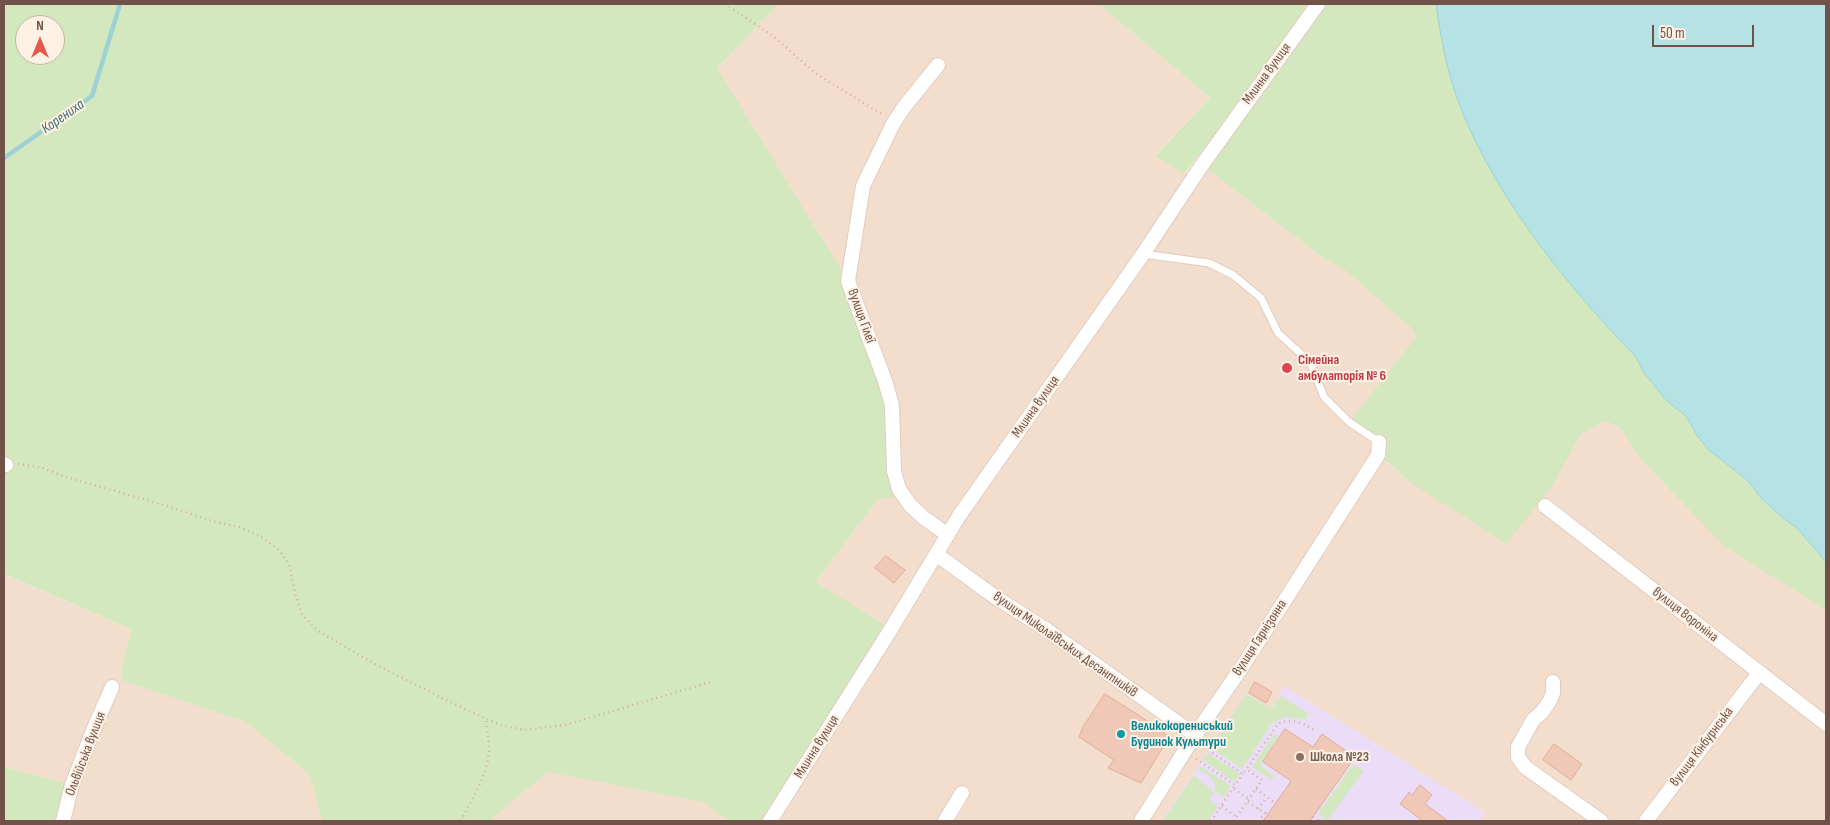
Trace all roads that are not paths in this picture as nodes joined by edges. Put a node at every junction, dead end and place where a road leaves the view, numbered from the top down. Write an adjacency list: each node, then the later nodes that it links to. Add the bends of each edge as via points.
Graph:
1 (1318, 4): 3 (street, Млинна вулиця, via 1202,165)
2 (938, 65): 6 (street, вулиця Гілеї, via 904,106 863,186 848,281 892,405 894,471 899,489 910,505)
3 (1143, 254): 4 (lane, via 1209,263 1261,298 1278,333 1310,362 1324,397); 6 (street, Млинна вулиця)
4 (1378, 448): 12 (street, вулиця Гарнізонна, via 1242,667)
5 (1545, 506): 8 (street, вулиця Вороніна)
6 (948, 535): 7 (street, Млинна вулиця)
7 (936, 554): 12 (street, вулиця Миколаївських Десантників); 15 (street, Млинна вулиця)
8 (1759, 673): 11 (street, вулиця Вороніна); 19 (street, вулиця Кінбурнська)
9 (1553, 682): 18 (street, via 1549,702 1533,720 1518,747 1518,757 1525,767)
10 (112, 687): 14 (street, Ольвійська вулиця, via 72,785)
11 (1826, 724)
12 (1193, 737): 17 (street, вулиця Гарнізонна)
13 (962, 793): 16 (street)
14 (63, 821)
15 (770, 821)
16 (945, 821)
17 (1141, 821)
18 (1601, 821)
19 (1646, 821)

